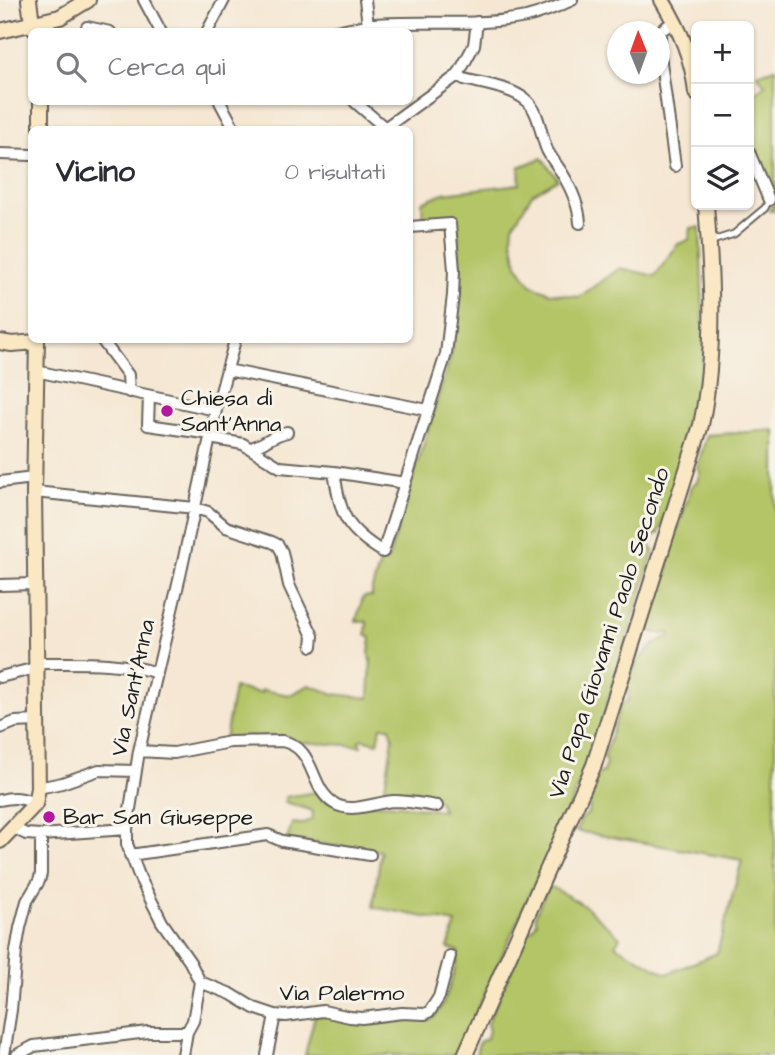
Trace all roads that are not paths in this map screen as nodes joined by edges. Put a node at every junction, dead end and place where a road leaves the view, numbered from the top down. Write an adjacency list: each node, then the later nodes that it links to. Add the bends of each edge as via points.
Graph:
1 (144, 0): 17 (street)
2 (224, 0): 18 (street)
3 (365, 0): 12 (street)
4 (572, 0): 11 (street, via 524,17)
5 (662, 0): 10 (main road)
6 (669, 0): 10 (main road)
7 (29, 2): 13 (main road)
8 (85, 2): 9 (main road)
9 (60, 17): 13 (main road); 15 (main road)
10 (674, 20): 21 (main road); 33 (street, via 660,31)
11 (477, 22): 12 (street); 22 (street, via 474,45)
12 (368, 25): 19 (street)
13 (31, 26): 20 (main road)
14 (87, 27): 16 (street)
15 (52, 28)
16 (92, 28)
17 (159, 28)
18 (210, 28)
19 (352, 28)
20 (0, 31)
21 (691, 48)
22 (458, 75): 29 (street); 36 (street, via 510,91 532,108 547,150 579,208)
23 (41, 105): 26 (main road)
24 (222, 105): 27 (street)
25 (358, 105): 28 (street)
26 (41, 126)
27 (232, 126)
28 (381, 126)
29 (386, 126)
30 (0, 154): 31 (street)
31 (28, 155)
32 (754, 164): 34 (street)
33 (675, 166)
34 (769, 200): 38 (lane, via 734,234)
35 (706, 210): 38 (main road, Via Papa Giovanni Paolo Secondo)
36 (580, 223)
37 (413, 227): 49 (street, via 450,224 454,270 446,354)
38 (709, 242): 86 (main road, Via Papa Giovanni Paolo Secondo, via 711,352 701,425 594,765)
39 (28, 340): 40 (main road)
40 (0, 341)
41 (35, 343): 45 (main road)
42 (104, 343): 46 (street, via 128,375)
43 (234, 343): 44 (street, Via Sant'Anna)
44 (227, 370): 48 (street, Via Sant'Anna); 49 (street)
45 (36, 371): 46 (street); 56 (main road)
46 (129, 392): 47 (street)
47 (149, 396): 48 (street); 51 (street, via 148,425)
48 (216, 410): 51 (street, Via Sant'Anna)
49 (428, 410): 55 (street)
50 (287, 432): 52 (street, via 272,436)
51 (211, 435): 52 (street, via 243,443); 57 (street, Via Sant'Anna)
52 (254, 451): 53 (street, via 280,467)
53 (334, 471): 55 (street); 55 (street, via 348,524 383,552)
54 (0, 482): 56 (street)
55 (405, 483)
56 (34, 485): 57 (street); 58 (main road)
57 (195, 508): 60 (street, via 226,527 278,545 289,585 313,636); 62 (street, Via Sant'Anna)
58 (35, 584): 59 (street); 61 (main road)
59 (0, 585)
60 (312, 646)
61 (36, 668): 62 (street, via 42,663 92,663); 63 (street); 64 (main road)
62 (157, 673): 66 (street, Via Sant'Anna)
63 (0, 677)
64 (37, 721): 65 (street); 68 (main road)
65 (0, 728)
66 (139, 751): 67 (street, Via Sant'Anna); 71 (street, via 174,753 230,742 290,742 304,753 320,789 335,804 352,808 397,801)
67 (136, 771): 68 (street, via 99,770); 73 (street, Via Sant'Anna)
68 (38, 788): 70 (main road)
69 (0, 800): 70 (street, via 15,797)
70 (35, 804): 72 (main road)
71 (437, 806)
72 (13, 828): 74 (street); 75 (main road)
73 (127, 830): 74 (street); 76 (street, Via Sant'Anna)
74 (41, 835): 82 (street, via 41,874 20,928)
75 (0, 841)
76 (130, 855): 77 (street, via 268,835); 79 (street, Via Sant'Anna, via 162,922)
77 (370, 855)
78 (450, 956): 80 (street, Via Palermo, via 439,997 425,1014 362,1018 323,1011)
79 (200, 982): 80 (street, Via Palermo); 81 (street)
80 (275, 1015): 85 (street)
81 (187, 1032): 83 (street, via 148,1032 34,1046); 84 (street)
82 (4, 1055)
83 (17, 1055)
84 (183, 1055)
85 (267, 1055)
86 (465, 1055)

